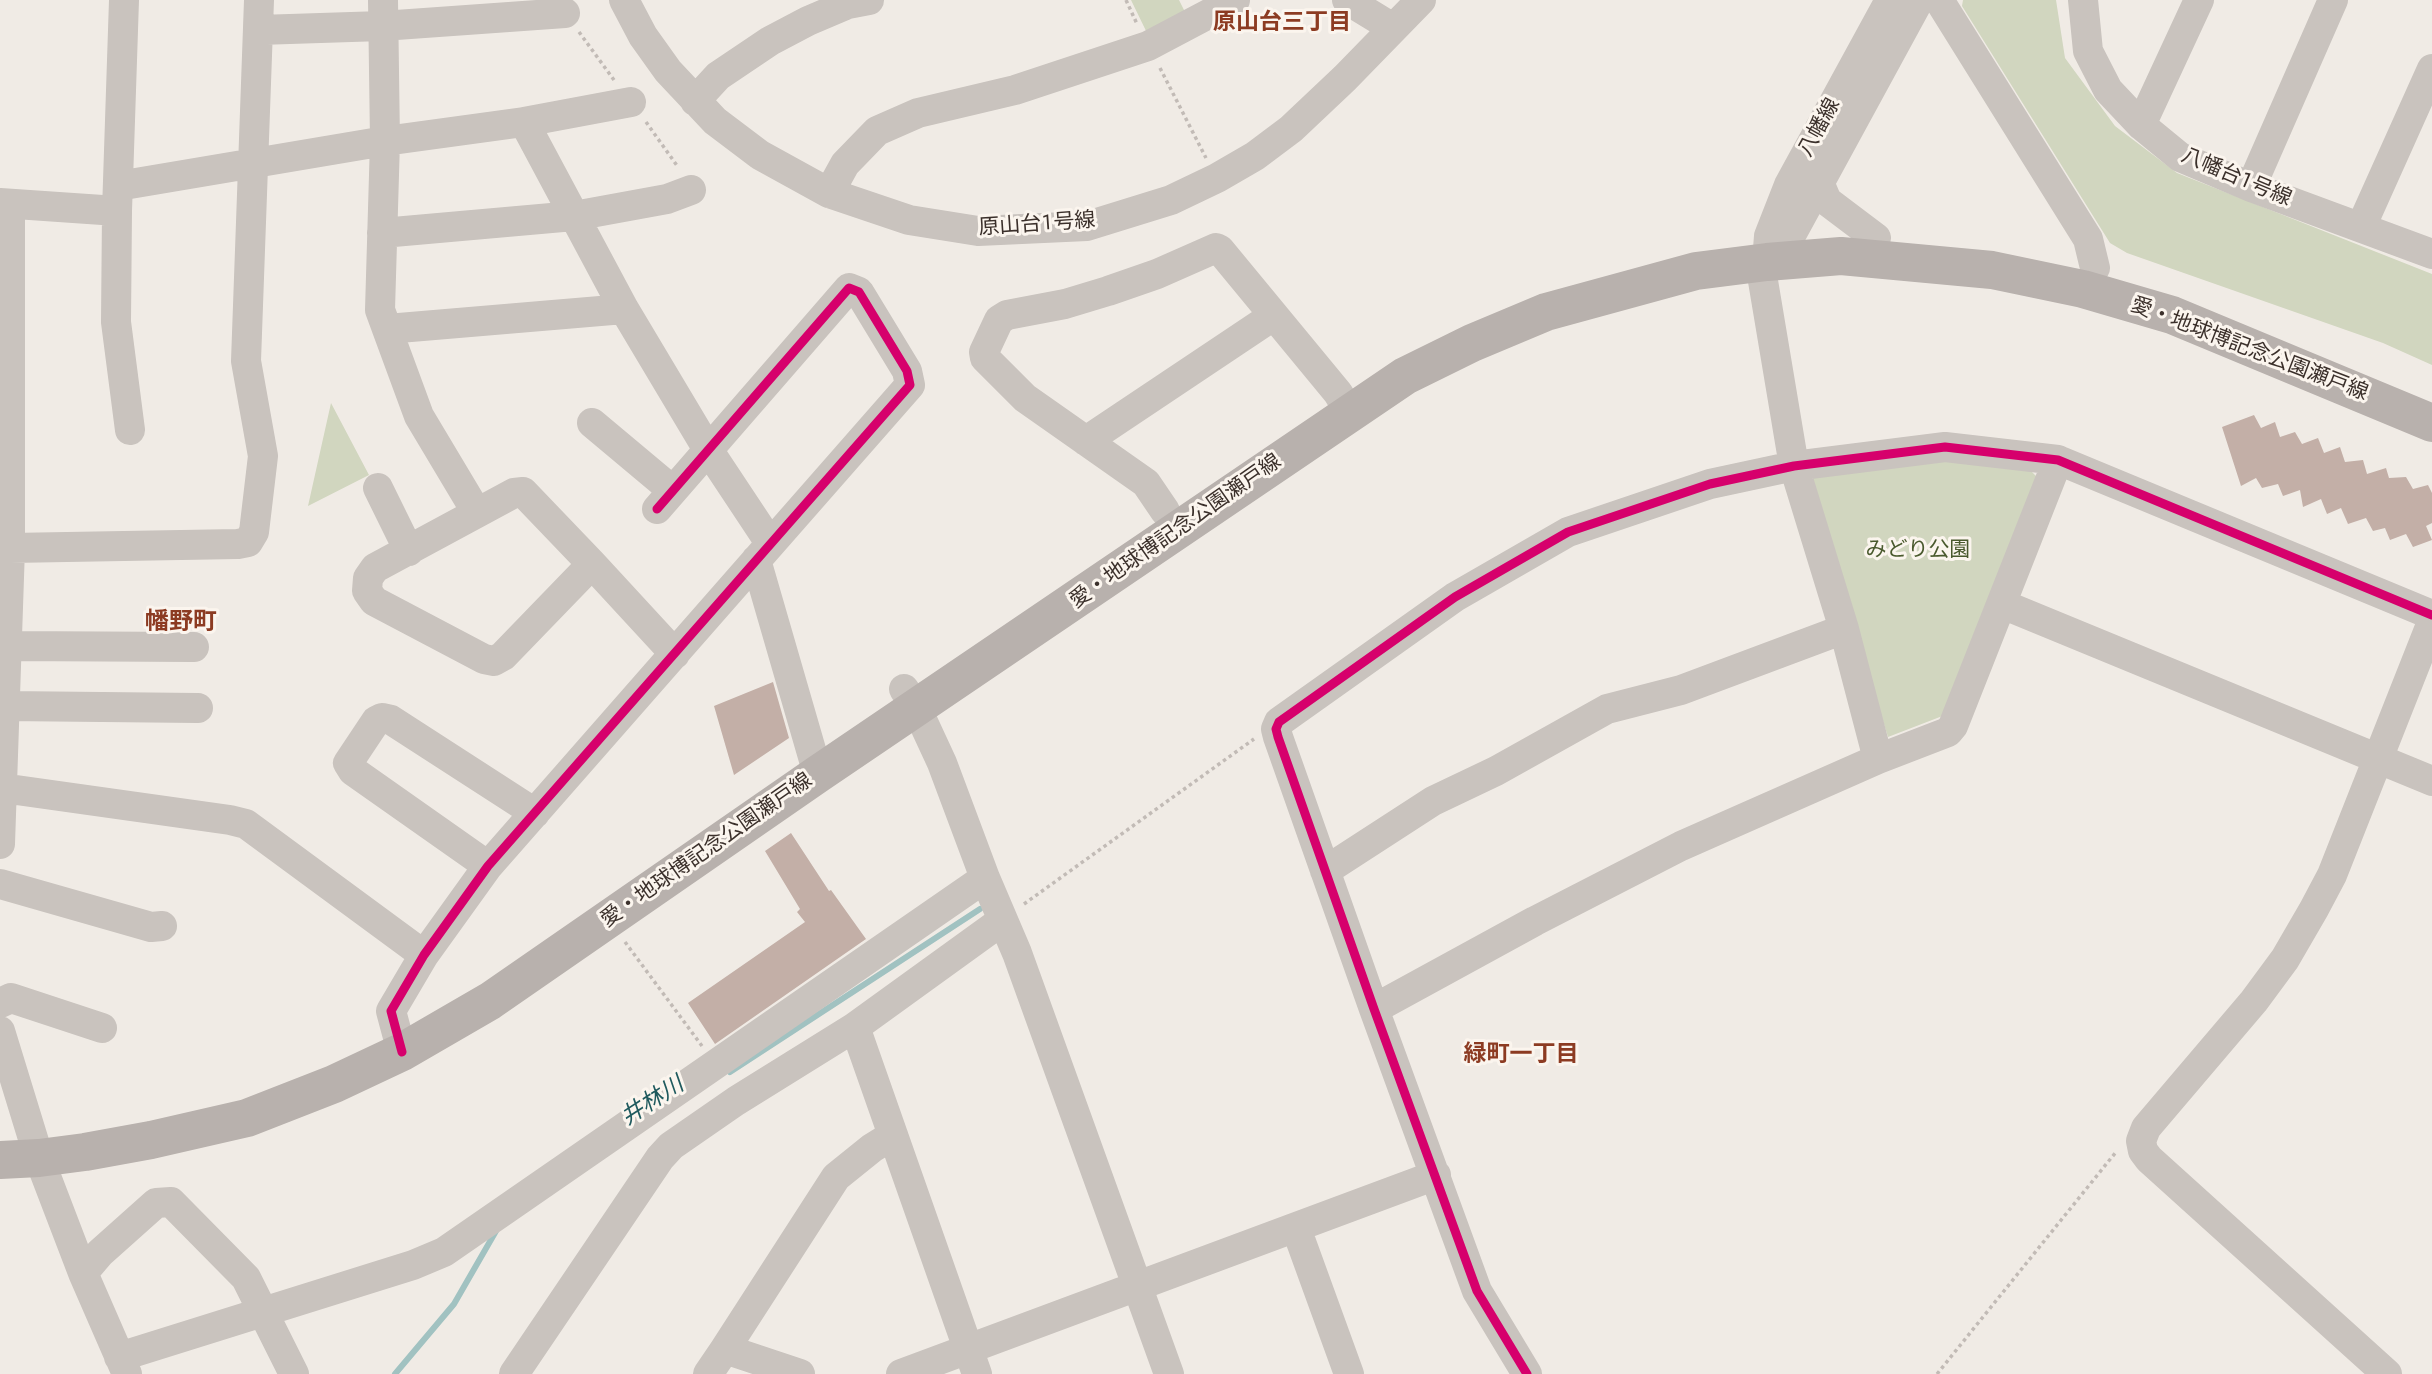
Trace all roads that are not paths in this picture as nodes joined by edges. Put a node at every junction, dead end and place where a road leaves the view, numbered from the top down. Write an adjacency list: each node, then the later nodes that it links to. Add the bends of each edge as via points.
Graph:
1 (124, 0): 29 (street)
2 (259, 0): 17 (street)
3 (624, 0): 19 (street, 原山台１号線, via 643,36)
4 (869, 0): 19 (street, via 808,21 770,41 718,76)
5 (1235, 0): 28 (street, via 1148,46 1015,90 918,113 877,131 845,164)
6 (1347, 0): 16 (street)
7 (1421, 0): 16 (street, 原山台１号線)
8 (1890, 0): 35 (street, 八幡線, via 1789,185)
9 (1919, 0): 25 (street, 八幡線)
10 (1939, 0): 37 (street, via 2088,239)
11 (2083, 0): 22 (street, 八幡台１号線, via 2088,51 2108,90)
12 (2199, 0): 22 (street)
13 (2333, 0): 26 (street)
14 (382, 13): 15 (street); 17 (street); 23 (street)
15 (565, 13)
16 (1393, 28): 28 (street, 原山台１号線, via 1291,129 1255,156 1171,200 1087,226 978,232 909,220)
17 (259, 30): 24 (street)
18 (2432, 69): 32 (street)
19 (695, 101): 28 (street, 原山台１号線, via 760,155)
20 (631, 102): 21 (street)
21 (524, 122): 23 (street); 31 (street)
22 (2141, 125): 26 (street, 八幡台１号線, via 2180,157)
23 (385, 141): 24 (street); 33 (street)
24 (253, 164): 29 (street); 53 (street, via 246,361 263,467 254,532 248,542)
25 (1819, 182): 34 (street, via 1827,201); 35 (street, 八幡線)
26 (2251, 187): 32 (street, 八幡台１号線)
27 (691, 190): 31 (street, via 667,199)
28 (829, 193)
29 (118, 199): 30 (street); 45 (street, via 116,322)
30 (5, 204): 53 (street)
31 (574, 216): 33 (street); 38 (street)
32 (2361, 227): 36 (street, 八幡台１号線)
33 (382, 233): 40 (street, via 380,310)
34 (1876, 238): 35 (main road, 愛・地球博記念公園瀬戸線); 37 (main road, 愛・地球博記念公園瀬戸線, via 2001,250)
35 (1774, 251): 42 (main road, 愛・地球博記念公園瀬戸線, via 1662,258 1557,286 1471,317 1417,344); 44 (main road, 愛・地球博記念公園瀬戸線, via 1992,270 2083,289 2172,315); 49 (street)
36 (2432, 254)
37 (2095, 268): 41 (main road, 愛・地球博記念公園瀬戸線, via 2210,306)
38 (624, 309): 40 (street); 47 (street)
39 (1273, 316): 42 (street); 46 (street); 46 (street, via 1216,248 1108,291 999,320 985,358 1025,398)
40 (387, 329): 52 (street, via 419,416)
41 (2432, 398)
42 (1344, 403): 51 (main road, 愛・地球博記念公園瀬戸線); 64 (main road, 愛・地球博記念公園瀬戸線)
43 (592, 423): 47 (street, via 665,500)
44 (2432, 423)
45 (130, 430)
46 (1086, 440): 51 (street, via 1146,483)
47 (708, 448): 55 (street); 55 (street, via 849,288 859,292 907,371 910,384)
48 (2058, 460): 49 (street, via 1945,447); 57 (street); 58 (street)
49 (1794, 466): 60 (street); 75 (street, via 1710,484 1568,532 1455,597 1279,722 1278,737)
50 (378, 488): 54 (street)
51 (1165, 511): 64 (main road, 愛・地球博記念公園瀬戸線)
52 (477, 513): 54 (street); 56 (street, via 523,492)
53 (10, 548): 61 (street)
54 (410, 551): 56 (street, via 375,568 367,591 373,601 494,661)
55 (763, 552): 63 (street); 69 (street)
56 (592, 564): 63 (street)
57 (2001, 604): 67 (street); 68 (street, via 1953,726)
58 (2432, 615)
59 (2432, 622): 67 (street)
60 (1844, 629): 68 (street); 75 (street, via 1681,690 1607,709 1433,801)
61 (8, 646): 62 (street); 65 (street)
62 (194, 647)
63 (676, 654): 72 (street)
64 (910, 699): 69 (main road, 愛・地球博記念公園瀬戸線); 76 (street, via 942,763)
65 (6, 706): 66 (street); 71 (street)
66 (198, 708)
67 (2378, 758): 70 (street); 106 (street, via 2332,875 2285,959 2142,1137 2149,1159)
68 (1878, 759): 82 (street, via 1681,846)
69 (815, 763): 86 (main road, 愛・地球博記念公園瀬戸線, via 534,944); 86 (main road, 愛・地球博記念公園瀬戸線, via 608,919 490,1001)
70 (2432, 781)
71 (2, 788): 73 (street); 80 (street, via 246,824)
72 (535, 813): 74 (street); 74 (street, via 391,720 376,721 348,763 353,771)
73 (0, 844)
74 (488, 866): 80 (street)
75 (1325, 871): 82 (street)
76 (985, 878): 78 (street); 94 (street, via 444,1252)
77 (0, 884): 79 (street, via 151,927)
78 (1003, 920): 83 (street); 93 (street)
79 (162, 926)
80 (424, 956): 86 (street, via 391,1011)
81 (0, 1003): 84 (street, via 11,998)
82 (1374, 1009): 90 (street)
83 (855, 1027): 87 (street); 99 (street, via 671,1146)
84 (102, 1028)
85 (0, 1031): 88 (street)
86 (399, 1041): 88 (main road, 愛・地球博記念公園瀬戸線, via 333,1059 246,1092)
87 (893, 1135): 95 (street, via 836,1178); 96 (street)
88 (24, 1144): 89 (main road, 愛・地球博記念公園瀬戸線); 92 (street)
89 (0, 1160)
90 (1436, 1175): 91 (street); 105 (street, via 1478,1291)
91 (1296, 1228): 93 (street); 104 (street)
92 (83, 1273): 94 (street, via 156,1203 171,1202 246,1278); 97 (street)
93 (1137, 1287): 96 (street); 103 (street)
94 (264, 1313): 97 (street); 98 (street)
95 (725, 1349): 100 (street); 101 (street)
96 (972, 1361): 102 (street)
97 (123, 1366)
98 (294, 1374)
99 (514, 1374)
100 (708, 1374)
101 (800, 1374)
102 (901, 1374)
103 (1169, 1374)
104 (1349, 1374)
105 (1527, 1374)
106 (2387, 1374)

